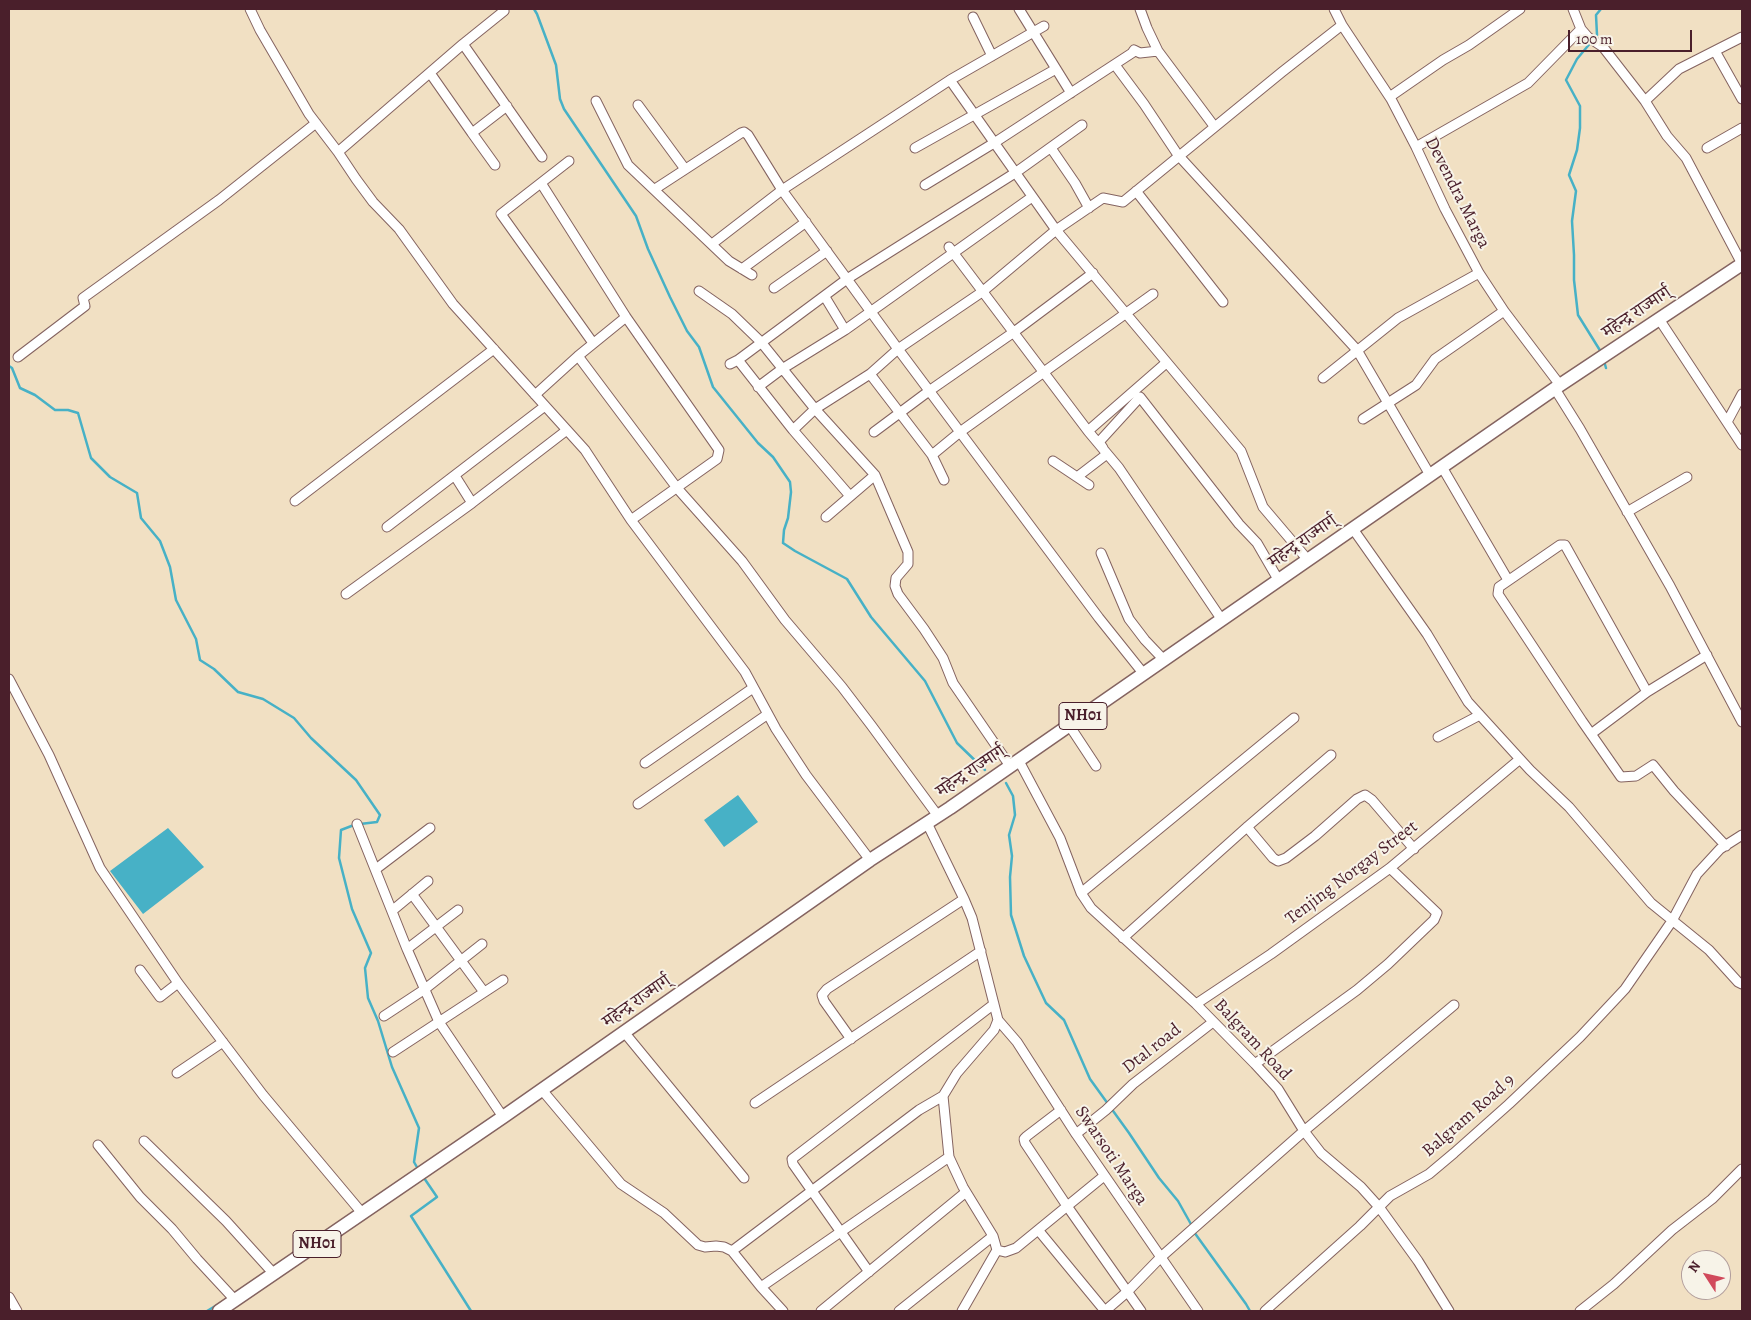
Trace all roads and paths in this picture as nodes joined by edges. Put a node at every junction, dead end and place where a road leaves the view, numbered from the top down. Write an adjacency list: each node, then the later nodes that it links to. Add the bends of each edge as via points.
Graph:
1 (250, 9): 30 (street)
2 (502, 9): 14 (street)
3 (1019, 9): 12 (street)
4 (1140, 9): 15 (street)
5 (1334, 9): 9 (street, Devendra Marga)
6 (1520, 9): 24 (street)
7 (1573, 9): 11 (street)
8 (973, 17): 17 (street)
9 (1342, 25): 24 (street, Devendra Marga); 32 (street)
10 (1044, 26): 12 (street)
11 (1581, 29): 26 (street, via 1599,44); 36 (street, via 1528,83)
12 (1033, 33): 17 (street); 19 (street)
13 (1742, 37): 16 (street)
14 (463, 44): 20 (street); 28 (street)
15 (1158, 51): 18 (street, via 1140,53 1134,50); 32 (street)
16 (1715, 51): 23 (street); 26 (street, via 1679,69)
17 (992, 56): 21 (street)
18 (1115, 64): 22 (street); 41 (street)
19 (1056, 69): 22 (street); 29 (street)
20 (430, 73): 34 (street); 40 (street)
21 (950, 80): 29 (street); 50 (street)
22 (1071, 93): 35 (street)
23 (1742, 98)
24 (1391, 99): 36 (street, Devendra Marga)
25 (596, 101): 49 (street, via 628,165)
26 (1645, 101): 59 (street, via 1667,136 1686,158)
27 (638, 105): 45 (street)
28 (507, 106): 34 (street); 42 (street)
29 (975, 115): 35 (street); 37 (street)
30 (316, 123): 40 (street); 84 (street, via 219,200 83,298 85,306)
31 (1082, 125): 38 (street)
32 (1214, 126): 41 (street)
33 (1742, 128): 39 (street)
34 (472, 133): 44 (street)
35 (994, 143): 46 (street); 48 (street)
36 (1416, 147): 62 (street, Devendra Marga)
37 (915, 148)
38 (1050, 148): 46 (street); 53 (street)
39 (1707, 148)
40 (338, 152): 80 (street, via 453,304)
41 (1178, 155): 51 (street); 82 (street)
42 (542, 157)
43 (569, 161): 47 (street)
44 (495, 165)
45 (685, 169): 49 (street); 50 (street, via 744,132)
46 (1015, 173): 52 (street); 64 (street)
47 (541, 183): 74 (street); 79 (street, via 501,214)
48 (925, 186)
49 (655, 189): 56 (street)
50 (782, 190): 54 (street); 56 (street)
51 (1136, 191): 53 (street, via 1123,202 1103,198); 70 (street)
52 (1032, 197): 55 (street); 57 (street)
53 (1089, 208): 55 (street)
54 (806, 222): 58 (street); 60 (street)
55 (1056, 230): 61 (street); 67 (street)
56 (712, 244): 60 (street)
57 (951, 250): 67 (street); 71 (street)
58 (827, 251): 64 (street); 65 (street)
59 (1742, 264): 75 (highway, महेन्द्र राज्मार्ग् / NH01)
60 (742, 269): 63 (street)
61 (1093, 273): 73 (street); 77 (street)
62 (1480, 273): 72 (street, Devendra Marga); 82 (street, via 1398,318)
63 (752, 275)
64 (847, 279): 69 (street); 71 (street)
65 (774, 288)
66 (699, 291): 78 (street, Balgram Road, via 732,314)
67 (982, 292): 77 (street); 81 (street)
68 (1153, 294): 73 (street)
69 (825, 297): 76 (street); 78 (street)
70 (1223, 302)
71 (871, 310): 76 (street); 81 (street)
72 (1504, 310): 91 (street, Devendra Marga); 95 (street, via 1434,359 1416,385)
73 (1125, 314): 85 (street); 87 (street)
74 (626, 317): 79 (street); 119 (street, via 719,450 717,459)
75 (1659, 319): 91 (highway, महेन्द्र राज्मार्ग् / NH01); 100 (street)
76 (845, 330): 86 (street)
77 (1014, 332): 87 (street); 92 (street)
78 (761, 342): 86 (street, Balgram Road); 90 (street, via 734,362)
79 (593, 343): 83 (street)
80 (494, 349): 94 (street); 121 (street)
81 (898, 349): 88 (street); 92 (street)
82 (1357, 350): 89 (street); 95 (street)
83 (578, 356): 94 (street); 119 (street)
84 (18, 357)
85 (1166, 363): 103 (street); 129 (street, via 1240,451 1263,507)
86 (782, 369): 90 (street); 97 (street, Balgram Road)
87 (1044, 372): 103 (street); 105 (street)
88 (870, 374): 97 (street); 98 (street)
89 (1322, 378)
90 (758, 387): 102 (street)
91 (1557, 387): 110 (highway, महेन्द्र राज्मार्ग् / NH01); 123 (street, Devendra Marga)
92 (929, 391): 98 (street); 105 (street)
93 (1742, 394): 100 (street)
94 (535, 395): 96 (street)
95 (1388, 404): 99 (street); 113 (street)
96 (545, 406): 101 (street); 114 (street)
97 (816, 409): 102 (street); 112 (street, Balgram Road)
98 (900, 414): 104 (street); 108 (street)
99 (1362, 419)
100 (1727, 422): 106 (street)
101 (567, 430): 122 (street); 125 (street, via 585,450)
102 (793, 430): 120 (street)
103 (1088, 431): 107 (street)
104 (874, 432)
105 (960, 432): 108 (street); 136 (street)
106 (1742, 445)
107 (1107, 454): 111 (street); 115 (street)
108 (932, 455): 117 (street)
109 (1053, 461): 115 (street)
110 (1442, 467): 113 (highway, महेन्द्र राज्मार्ग् / NH01); 130 (street)
111 (1119, 468): 131 (street, via 1099,442 1140,396 1257,543); 133 (street)
112 (875, 475): 120 (street); 150 (street, Balgram Road, via 908,552 908,564 896,578 898,594 943,658 952,683)
113 (1430, 475): 127 (highway, महेन्द्र राज्मार्ग् / NH01)
114 (455, 476): 122 (street); 126 (street)
115 (1077, 477): 118 (street)
116 (1687, 477): 123 (street)
117 (944, 480)
118 (1089, 485)
119 (678, 488): 125 (street); 153 (street, via 742,561)
120 (850, 496): 124 (street)
121 (295, 501)
122 (472, 503): 132 (street)
123 (1627, 512): 134 (street, Devendra Marga)
124 (826, 517)
125 (632, 520): 138 (street, via 745,672)
126 (387, 527)
127 (1353, 529): 129 (highway, महेन्द्र राज्मार्ग् / NH01); 141 (street)
128 (1101, 553): 135 (street, via 1129,619)
129 (1308, 560): 131 (highway, महेन्द्र राज्मार्ग् / NH01)
130 (1508, 580): 139 (street, via 1560,545 1567,547); 145 (street, via 1499,587 1498,594)
131 (1279, 581): 133 (highway, महेन्द्र राज्मार्ग् / NH01)
132 (346, 594)
133 (1222, 620): 135 (highway, महेन्द्र राज्मार्ग् / NH01)
134 (1708, 655): 139 (street); 143 (street, Devendra Marga)
135 (1164, 660): 136 (highway, महेन्द्र राज्मार्ग् / NH01)
136 (1143, 673): 144 (highway, महेन्द्र राज्मार्ग् / NH01)
137 (9, 679): 179 (street, via 49,755 100,868 139,933)
138 (753, 688): 140 (street); 149 (street)
139 (1647, 692): 145 (street)
140 (768, 714): 152 (street); 161 (street, via 806,775)
141 (1480, 716): 146 (street); 148 (street)
142 (1294, 718): 165 (street)
143 (1742, 722)
144 (1069, 725): 150 (highway, महेन्द्र राज्मार्ग् / NH01); 151 (street)
145 (1591, 734): 159 (street, via 1621,777 1636,776 1653,765)
146 (1438, 737)
147 (1331, 755): 156 (street)
148 (1520, 759): 160 (street, Tenjing Norgay Street); 170 (street, via 1569,807 1651,903)
149 (645, 764)
150 (1014, 764): 153 (highway, महेन्द्र राज्मार्ग् / NH01); 165 (street, Balgram Road, via 1060,838)
151 (1096, 766)
152 (638, 804)
153 (938, 816): 154 (highway, महेन्द्र राज्मार्ग् / NH01)
154 (927, 823): 161 (highway, महेन्द्र राज्मार्ग् / NH01); 167 (street)
155 (357, 824): 163 (street)
156 (1247, 827): 160 (street, via 1278,861 1365,795); 172 (street)
157 (430, 828): 163 (street)
158 (1742, 835): 159 (street, Balgram Road 9)
159 (1726, 846): 170 (street, Balgram Road 9, via 1697,874)
160 (1414, 849): 162 (street, Tenjing Norgay Street)
161 (870, 860): 190 (highway, महेन्द्र राज्मार्ग् / NH01)
162 (1390, 868): 184 (street, Tenjing Norgay Street); 194 (street, via 1438,913 1434,920 1357,990)
163 (376, 869): 168 (street)
164 (428, 881): 166 (street)
165 (1081, 893): 172 (street, Balgram Road, via 1091,908)
166 (412, 894): 168 (street); 171 (street)
167 (964, 899): 175 (street); 191 (street, via 822,994)
168 (393, 910): 174 (street)
169 (458, 910): 171 (street)
170 (1672, 921): 180 (street, via 1709,950); 212 (street, Balgram Road 9, via 1625,989 1580,1036 1429,1174 1390,1196)
171 (436, 927): 174 (street); 176 (street)
172 (1123, 938): 184 (street, Balgram Road)
173 (482, 944): 176 (street)
174 (407, 949): 181 (street)
175 (981, 951): 183 (street); 191 (street)
176 (461, 960): 181 (street); 182 (street)
177 (140, 970): 179 (street, via 160,997)
178 (503, 980): 182 (street)
179 (178, 983): 192 (street)
180 (1742, 984)
181 (425, 989): 186 (street); 188 (street)
182 (484, 992): 188 (street)
183 (994, 1004): 187 (street); 209 (street, via 792,1159)
184 (1196, 1004): 189 (street, Balgram Road)
185 (1454, 1005): 201 (street)
186 (384, 1016)
187 (998, 1020): 197 (street, via 994,1030 957,1073); 199 (street, Swarsoti Marga, via 1017,1042)
188 (440, 1022): 193 (street); 200 (street)
189 (1214, 1022): 194 (street, Balgram Road); 202 (street, Dtal road, via 1133,1084)
190 (624, 1032): 196 (highway, महेन्द्र राज्मार्ग् / NH01); 208 (street)
191 (851, 1039): 198 (street)
192 (223, 1042): 195 (street); 213 (street)
193 (392, 1052)
194 (1255, 1064): 201 (street, Balgram Road, via 1278,1088)
195 (177, 1073)
196 (542, 1090): 200 (highway, महेन्द्र राज्मार्ग् / NH01); 218 (street, via 621,1184 664,1213 698,1245 724,1247)
197 (943, 1096): 205 (street); 209 (street, via 919,1110)
198 (755, 1104)
199 (1061, 1110): 202 (street, Swarsoti Marga); 211 (street, via 1024,1139)
200 (503, 1117): 213 (highway, महेन्द्र राज्मार्ग् / NH01)
201 (1304, 1131): 212 (street, Balgram Road, via 1321,1153); 219 (street)
202 (1076, 1134): 207 (street, Swarsoti Marga)
203 (144, 1142): 221 (street, via 226,1220)
204 (98, 1145): 225 (street, via 140,1197 172,1228)
205 (949, 1158): 210 (street); 215 (street)
206 (1742, 1169): 237 (street, via 1712,1199)
207 (1104, 1176): 211 (street); 219 (street, Swarsoti Marga)
208 (744, 1178)
209 (813, 1190): 215 (street); 218 (street)
210 (966, 1192): 216 (street); 220 (street)
211 (1066, 1206): 214 (street); 223 (street)
212 (1379, 1207): 235 (street, Balgram Road 9); 236 (street, Balgram Road)
213 (362, 1213): 221 (highway, महेन्द्र राज्मार्ग् / NH01)
214 (1039, 1231): 217 (street, via 1016,1248 1005,1252); 232 (street)
215 (842, 1232): 220 (street); 222 (street)
216 (993, 1236): 217 (street); 230 (street)
217 (996, 1250): 231 (street)
218 (732, 1251): 222 (street)
219 (1161, 1257): 223 (street); 234 (street, Swarsoti Marga)
220 (869, 1272): 229 (street)
221 (274, 1274): 225 (highway, महेन्द्र राज्मार्ग् / NH01)
222 (761, 1288): 228 (street)
223 (1127, 1292): 232 (street); 233 (street)
224 (9, 1298): 226 (street)
225 (235, 1300): 227 (highway, महेन्द्र राज्मार्ग् / NH01)
226 (17, 1311)
227 (219, 1311)
228 (783, 1311)
229 (821, 1311)
230 (899, 1311)
231 (962, 1311)
232 (1105, 1311)
233 (1141, 1311)
234 (1198, 1311)
235 (1265, 1311)
236 (1449, 1311)
237 (1580, 1311)

